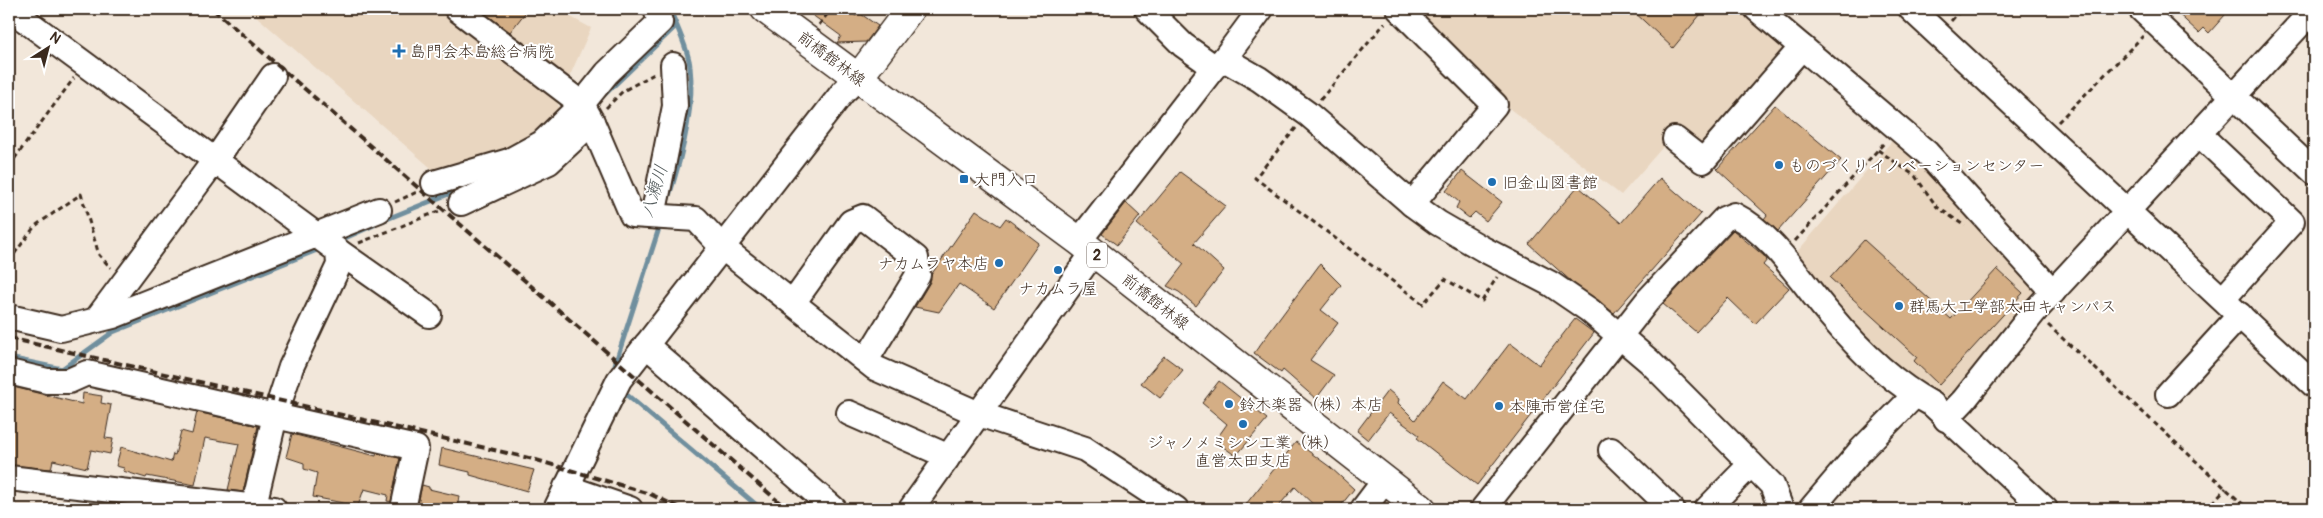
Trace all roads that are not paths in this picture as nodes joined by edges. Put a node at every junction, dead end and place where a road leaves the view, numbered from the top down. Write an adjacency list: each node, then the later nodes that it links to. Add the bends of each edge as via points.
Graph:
1 (10, 9): 22 (street)
2 (457, 9): 19 (street)
3 (656, 9): 19 (street, via 660,22 607,73)
4 (766, 9): 17 (main road, 前橋館林線 / 2)
5 (910, 9): 17 (main road)
6 (1146, 9): 14 (street, via 1183,45)
7 (1261, 9): 14 (street)
8 (1757, 9): 13 (street)
9 (1911, 9): 28 (street)
10 (2314, 9): 18 (street)
11 (1395, 12): 26 (street, via 1495,106)
12 (2148, 16): 18 (street)
13 (1802, 47): 21 (street, via 1704,162); 33 (street, via 1927,152)
14 (1219, 63): 26 (street, via 1259,79 1308,114); 31 (street)
15 (672, 65): 29 (street, via 675,106)
16 (273, 76): 22 (street)
17 (859, 77): 31 (main road, 前橋館林線 / 2); 32 (street, via 843,92)
18 (2234, 96): 20 (street); 23 (street)
19 (586, 111): 24 (street, via 509,162); 25 (street, via 549,162); 29 (street, via 632,215)
20 (2199, 134): 28 (street); 34 (street, via 2292,222)
21 (1675, 139)
22 (214, 158): 30 (street); 39 (street)
23 (2314, 172)
24 (434, 183)
25 (461, 202)
26 (1412, 204): 40 (street, via 1438,223 1551,284 1589,310)
27 (379, 210): 30 (street)
28 (2129, 211): 33 (street); 34 (street)
29 (653, 216): 32 (street, via 700,225)
30 (328, 244): 36 (street); 39 (street); 49 (street, via 339,265 292,367)
31 (1086, 247): 48 (street); 55 (main road, 前橋館林線 / 2)
32 (723, 248): 35 (street); 41 (street)
33 (2053, 292): 50 (street)
34 (2222, 299): 37 (street)
35 (793, 303): 42 (street); 42 (street, via 851,222 863,218 916,258 918,276)
36 (429, 315)
37 (2240, 315): 44 (street); 45 (street)
38 (9, 317): 39 (street, via 61,330)
39 (96, 320)
40 (1619, 337): 46 (street, via 1654,281 1724,219 1734,216 1745,221 1788,262 1829,315 1888,376); 53 (street, via 1649,361); 66 (street)
41 (646, 346): 56 (street, via 619,380); 61 (street)
42 (864, 359): 48 (street, via 875,368)
43 (9, 372): 49 (street, via 47,381 69,382 88,373)
44 (2314, 385)
45 (2168, 394)
46 (1915, 395): 50 (street, via 1932,404); 70 (street, via 1861,450)
47 (849, 413): 52 (street, via 938,452)
48 (979, 414): 52 (street); 63 (street, via 1084,449)
49 (274, 416): 57 (street); 58 (street, via 416,448)
50 (1946, 419): 71 (street)
51 (1611, 450): 67 (street)
52 (946, 460): 62 (street)
53 (1751, 464): 68 (street); 69 (street, via 1772,485)
54 (9, 478): 57 (street)
55 (1385, 480): 64 (street); 65 (main road, 前橋館林線 / 2)
56 (571, 489): 59 (street); 60 (street)
57 (260, 508)
58 (403, 509)
59 (556, 509)
60 (630, 509)
61 (834, 509)
62 (913, 509)
63 (1176, 509)
64 (1363, 509)
65 (1422, 509)
66 (1483, 509)
67 (1672, 509)
68 (1707, 509)
69 (1781, 509)
70 (1811, 509)
71 (2045, 509)

